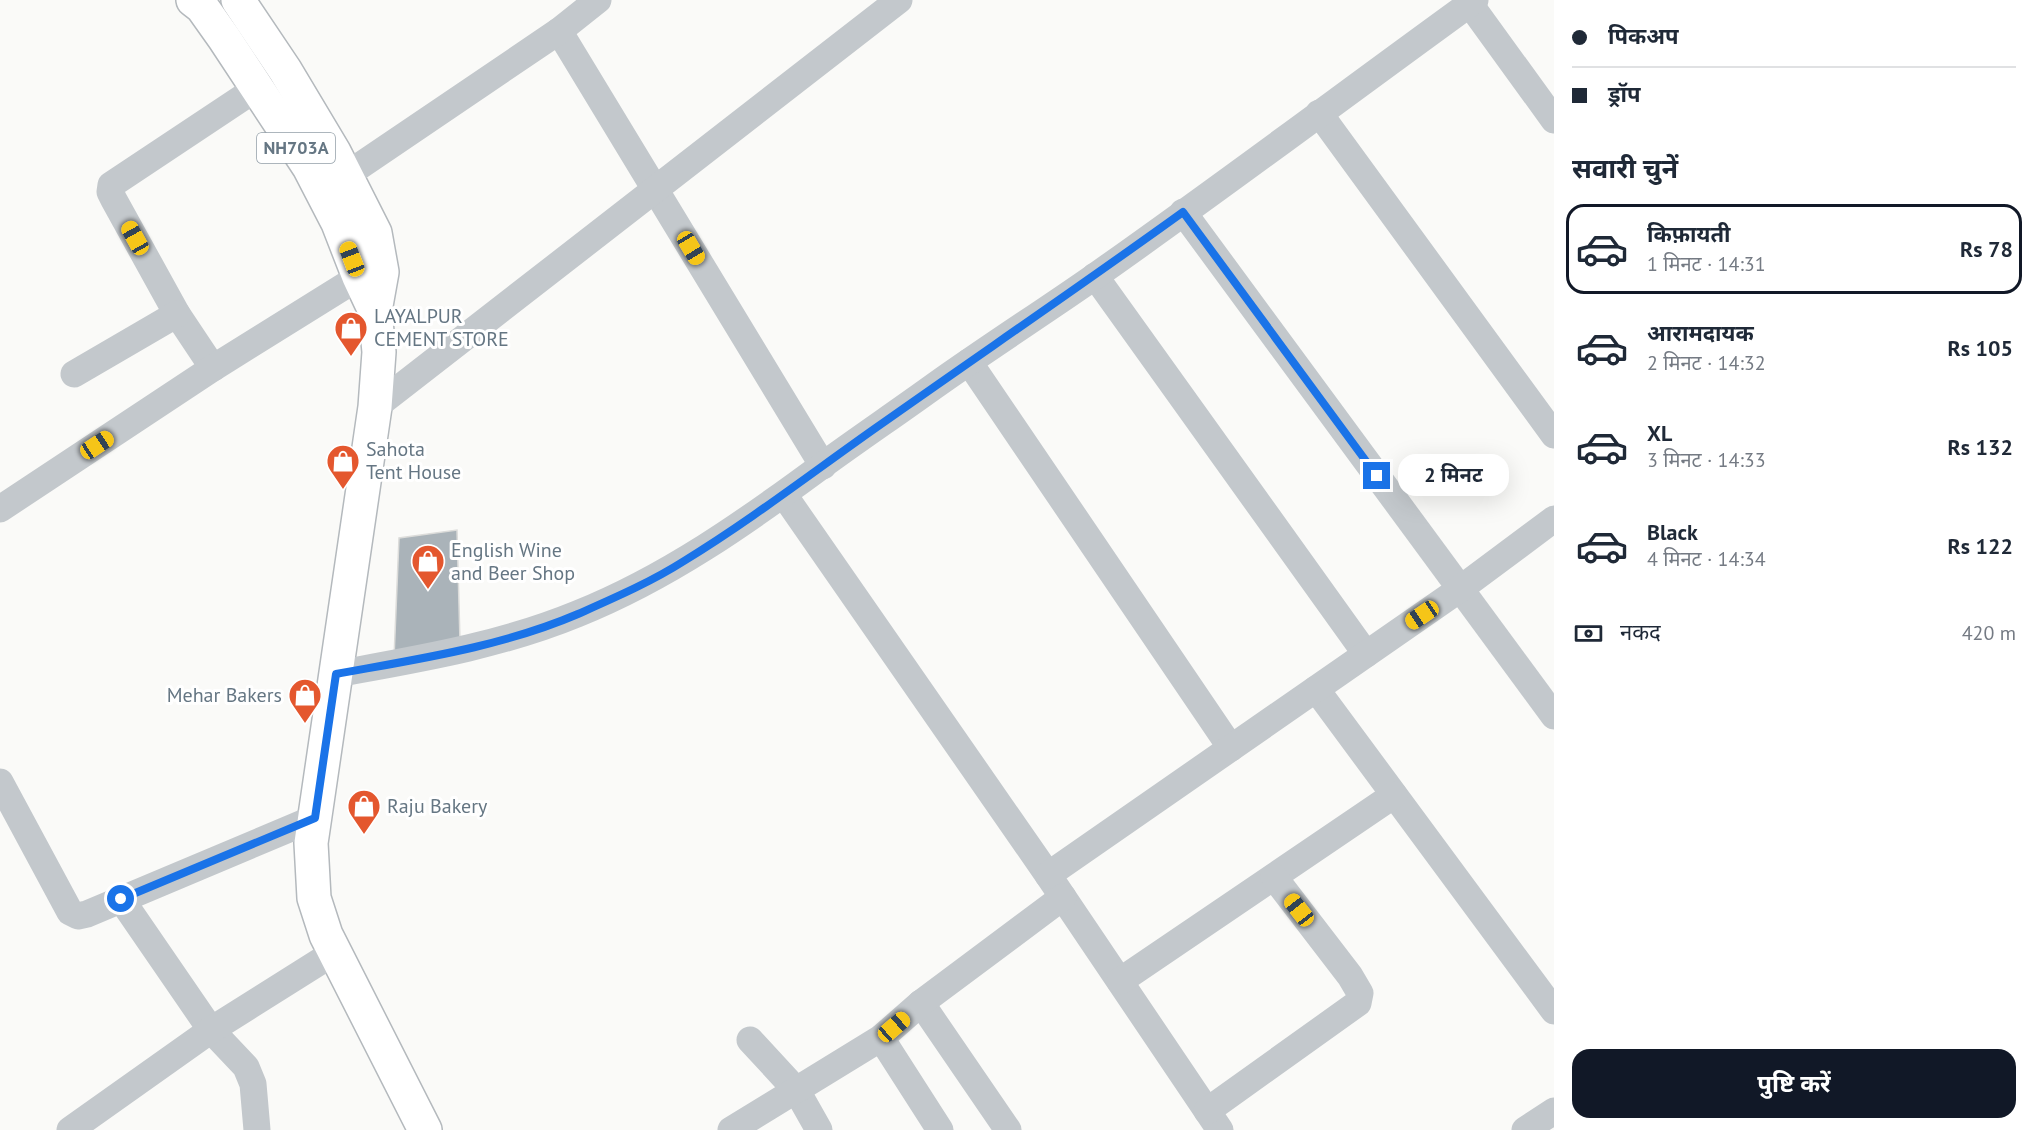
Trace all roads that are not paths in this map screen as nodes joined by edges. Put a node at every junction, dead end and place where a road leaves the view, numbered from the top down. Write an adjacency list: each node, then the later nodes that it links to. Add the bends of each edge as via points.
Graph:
1 (193, 0): 7 (highway, NH703A, via 202,7)
2 (238, 0): 10 (highway, NH703A, via 285,70)
3 (598, 0): 6 (street)
4 (899, 0): 11 (street)
5 (1470, 1): 8 (street); 9 (street)
6 (559, 31): 10 (street); 11 (street)
7 (257, 88): 14 (highway, NH703A, via 309,167 338,223); 16 (street, via 111,185 114,200)
8 (1319, 113): 12 (street); 21 (street)
9 (1554, 120)
10 (345, 176): 15 (highway, NH703A, via 375,233 382,272)
11 (656, 189): 20 (street); 22 (street)
12 (1183, 212): 13 (street); 26 (street)
13 (1095, 276): 17 (street); 27 (street)
14 (359, 277): 15 (highway, NH703A); 18 (street)
15 (375, 311): 20 (highway, NH703A, via 379,352)
16 (177, 314): 18 (street); 19 (street)
17 (969, 362): 22 (street); 31 (street)
18 (213, 368): 24 (street)
19 (74, 374)
20 (375, 407): 28 (highway, NH703A)
21 (1554, 435)
22 (823, 465): 23 (street)
23 (784, 495): 28 (street, via 683,562 576,615 461,651); 36 (street)
24 (0, 509)
25 (1554, 519): 26 (street)
26 (1460, 589): 27 (street); 30 (street)
27 (1366, 654): 29 (street)
28 (336, 674): 34 (highway, NH703A)
29 (1316, 689): 31 (street); 33 (street)
30 (1554, 716)
31 (1231, 748): 36 (street)
32 (0, 782): 35 (street)
33 (1394, 795): 37 (street); 43 (street)
34 (315, 818): 39 (street); 40 (highway, NH703A, via 311,852 314,898)
35 (10, 824): 39 (street, via 70,912 78,916 87,914)
36 (1048, 875): 38 (street)
37 (1274, 877): 41 (street); 49 (street, via 1350,976 1360,993 1358,1003)
38 (1063, 897): 41 (street); 42 (street)
39 (121, 899): 44 (street)
40 (334, 952): 44 (street); 52 (highway, NH703A)
41 (1120, 981): 49 (street)
42 (921, 1003): 45 (street); 56 (street)
43 (1554, 1011)
44 (212, 1030): 50 (street); 51 (street, via 251,1077)
45 (880, 1038): 47 (street); 55 (street)
46 (750, 1041): 47 (street)
47 (797, 1091): 53 (street); 54 (street)
48 (1554, 1111): 57 (street)
49 (1214, 1121)
50 (70, 1130)
51 (257, 1130)
52 (425, 1130)
53 (731, 1130)
54 (819, 1130)
55 (940, 1130)
56 (1008, 1130)
57 (1525, 1130)

